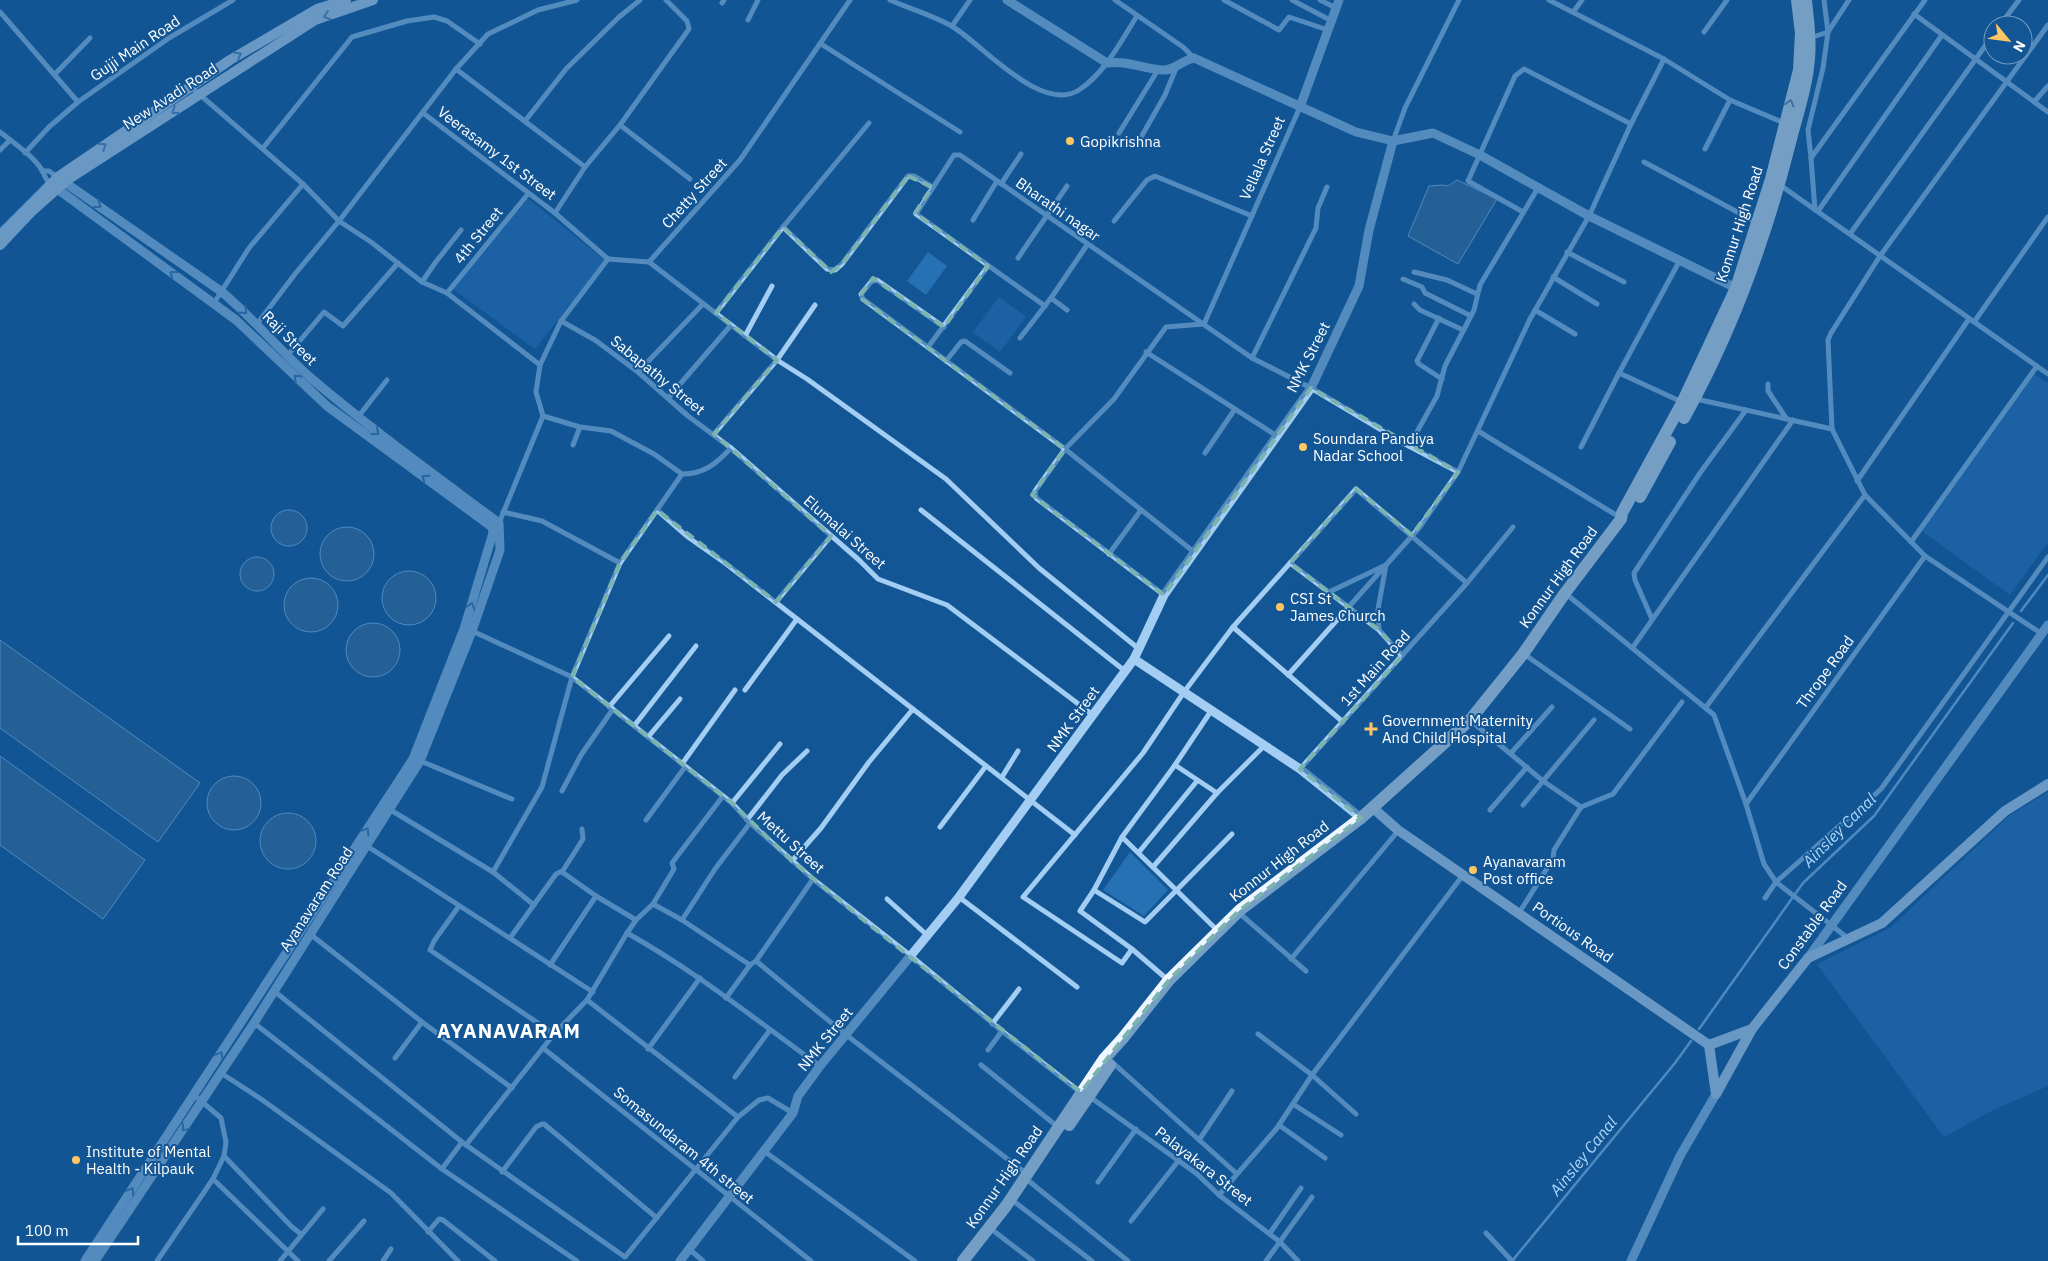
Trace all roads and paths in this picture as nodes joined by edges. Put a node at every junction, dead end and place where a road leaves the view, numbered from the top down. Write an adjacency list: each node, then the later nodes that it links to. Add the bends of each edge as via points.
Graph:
1 (233, 0): 57 (street, Gujji Main Road, via 169,38)
2 (346, 0): 54 (main road, New Avadi Road, one-way to 2, via 317,10)
3 (373, 0): 55 (main road, New Avadi Road, one-way to 55, via 315,20)
4 (577, 0): 41 (street, via 538,10 488,34)
5 (640, 0): 62 (street, via 566,69)
6 (666, 0): 66 (street, via 687,21 689,29)
7 (758, 0): 31 (street)
8 (850, 0): 42 (street, Chetty Street)
9 (890, 0): 34 (street)
10 (970, 0): 34 (street)
11 (1007, 0): 47 (street)
12 (1114, 0): 30 (street)
13 (1224, 0): 35 (street, via 1279,30 1289,17)
14 (1292, 0): 32 (street)
15 (1320, 0): 25 (street)
16 (1460, 0): 72 (street, via 1405,108)
17 (1549, 0): 26 (street)
18 (1582, 0): 26 (street)
19 (1727, 0): 36 (street)
20 (1824, 0): 37 (street)
21 (1849, 0): 37 (street)
22 (1924, 0): 28 (street)
23 (2019, 0): 29 (street)
24 (1798, 1): 40 (main road); 64 (main road, Konnur High Road, one-way to 24, via 1799,70 1801,33)
25 (1338, 4): 32 (street, Vellala Street)
26 (1574, 11): 45 (street)
27 (0, 12): 51 (street)
28 (1914, 14): 38 (street); 79 (street)
29 (2008, 15)
30 (1137, 16): 44 (street); 47 (street)
31 (748, 20)
32 (1332, 20): 35 (street, Vellala Street)
33 (2048, 25): 52 (street)
34 (952, 26): 47 (street, via 1034,89 1051,94 1065,95 1078,90)
35 (1328, 30): 59 (street, Vellala Street)
36 (1704, 32)
37 (1828, 32): 40 (street); 79 (street, via 1808,130)
38 (1942, 35): 46 (street); 93 (street)
39 (90, 38): 51 (street)
40 (1809, 38): 87 (main road, via 1805,89)
41 (480, 44): 49 (street); 73 (street, via 453,25 434,17 407,20 352,37)
42 (820, 44): 68 (street); 117 (street, Chetty Street, via 740,160)
43 (1983, 48): 46 (street)
44 (1194, 58): 48 (street); 59 (street)
45 (1664, 59): 56 (street); 65 (street)
46 (1975, 59): 52 (street); 107 (street)
47 (1107, 62): 50 (street, via 1122,61)
48 (1177, 66): 50 (street); 70 (street)
49 (456, 69): 61 (street); 62 (street)
50 (1158, 70): 69 (street)
51 (55, 74): 57 (street)
52 (2007, 82): 58 (street); 113 (street)
53 (2048, 86): 58 (street)
54 (190, 87): 55 (street); 85 (main road, New Avadi Road, one-way to 54)
55 (200, 95): 73 (street); 85 (main road, New Avadi Road, one-way to 85)
56 (1730, 100): 64 (street); 74 (street)
57 (78, 102): 76 (street, Gujji Main Road)
58 (2034, 102): 60 (street)
59 (1300, 107): 72 (street, via 1356,132); 96 (street, Vellala Street)
60 (2048, 112)
61 (423, 113): 92 (street, Veerasamy 1st Street); 101 (street)
62 (525, 121): 81 (street)
63 (869, 123): 104 (street)
64 (1784, 123): 103 (main road, Konnur High Road, via 1771,179)
65 (1630, 124): 78 (street, via 1524,69 1515,76); 97 (street)
66 (620, 125): 81 (street); 83 (street)
67 (0, 132): 71 (street)
68 (960, 132)
69 (1119, 133)
70 (1140, 139)
71 (10, 140): 75 (street); 76 (street)
72 (1393, 141): 78 (street, via 1433,133); 167 (street, NMK Street, via 1368,230 1359,286)
73 (263, 148): 86 (street)
74 (1705, 149)
75 (0, 150)
76 (25, 153): 82 (street)
77 (1021, 154): 84 (street)
78 (1480, 155): 91 (street); 94 (street, via 1468,181)
79 (1811, 158): 93 (street)
80 (1644, 162): 103 (street)
81 (585, 167): 95 (street)
82 (42, 171): 85 (street, via 49,171); 85 (street, via 45,179)
83 (690, 179)
84 (999, 182): 89 (street, Bharathi nagar, via 956,154); 99 (street, Bharathi nagar); 100 (street)
85 (58, 183): 106 (main road, New Avadi Road); 108 (street, Raji Street, one-way to 108); 109 (street, Raji Street); 110 (main road, New Avadi Road)
86 (303, 184): 101 (street); 127 (street, via 249,248)
87 (1779, 184): 93 (street); 169 (main road, via 1735,311)
88 (1067, 186): 99 (street)
89 (932, 187): 104 (street, via 908,176 842,264 834,270 827,269); 119 (street, Bharathi nagar, via 916,212 918,215)
90 (1327, 187): 155 (street, via 1318,208 1316,228)
91 (1538, 188): 94 (street); 97 (street)
92 (528, 194): 95 (street, Veerasamy 1st Street); 128 (street, 4th Street)
93 (1817, 210): 107 (street)
94 (1523, 212): 129 (street)
95 (555, 213): 115 (street, Veerasamy 1st Street)
96 (1252, 216): 102 (street, via 1155,176 1147,180); 145 (street, Vellala Street)
97 (1589, 216): 112 (street); 116 (street)
98 (2048, 217): 142 (street)
99 (1047, 218): 111 (street, Bharathi nagar); 114 (street)
100 (973, 220)
101 (340, 221): 118 (street); 144 (street)
102 (1114, 221)
103 (1756, 222): 126 (main road, Konnur High Road)
104 (783, 227): 139 (street)
105 (461, 230): 123 (street)
106 (0, 234)
107 (1850, 234): 113 (street)
108 (140, 235): 109 (street); 127 (street, Raji Street)
109 (133, 244): 131 (street, Raji Street, one-way to 109)
110 (0, 245)
111 (1087, 245): 130 (street); 145 (street, Bharathi nagar)
112 (1567, 252): 121 (street); 124 (street)
113 (1880, 256): 142 (street); 177 (street, via 1829,336)
114 (1018, 258)
115 (608, 259): 117 (street); 143 (street)
116 (1680, 260): 126 (street); 161 (street)
117 (649, 262): 132 (street)
118 (398, 263): 123 (street); 154 (street, via 343,326 324,312)
119 (988, 266): 136 (street); 147 (street)
120 (1414, 272): 129 (street, via 1447,280)
121 (1553, 277): 134 (street); 138 (street)
122 (1403, 279): 140 (street)
123 (422, 282): 128 (street)
124 (1624, 282)
125 (772, 286): 150 (street)
126 (1736, 288): 169 (main road, Konnur High Road)
127 (222, 292): 131 (street); 144 (street, Raji Street, one-way to 144)
128 (447, 293): 158 (street)
129 (1477, 294): 140 (street)
130 (1051, 298): 136 (street); 137 (street)
131 (214, 304): 175 (street, Raji Street, one-way to 131, via 327,406 236,320)
132 (704, 304): 139 (street); 160 (street)
133 (1414, 304): 141 (street)
134 (1597, 304)
135 (815, 305): 156 (street)
136 (1045, 306): 151 (street)
137 (1067, 310)
138 (1535, 310): 149 (street); 178 (street)
139 (716, 314): 146 (street)
140 (1471, 316): 148 (street)
141 (1439, 318): 148 (street); 164 (street, via 1417,361)
142 (1972, 320): 159 (street); 189 (street)
143 (561, 321): 158 (street); 160 (street, Sabapathy Street, via 595,340)
144 (257, 324): 154 (street, Raji Street)
145 (1204, 324): 153 (street, via 1166,327); 155 (street, Bharathi nagar)
146 (731, 325): 150 (street); 168 (street)
147 (944, 326): 152 (street); 152 (street, via 877,280 861,294 863,299)
148 (1463, 330): 164 (street)
149 (1575, 334)
150 (745, 336): 156 (street)
151 (1020, 338)
152 (928, 347): 157 (street)
153 (1146, 352): 170 (street); 185 (street, via 1114,399)
154 (287, 356): 175 (street, Raji Street)
155 (1252, 358): 167 (street, Bharathi nagar)
156 (777, 360): 179 (street); 225 (street, via 946,478 1039,568)
157 (946, 360): 162 (street, via 965,341); 185 (street)
158 (540, 365): 172 (street, via 536,392)
159 (2037, 366): 163 (street); 200 (street)
160 (638, 372): 168 (street, Sabapathy Street)
161 (1619, 373): 169 (street); 183 (street)
162 (1010, 374)
163 (2048, 374)
164 (1442, 379): 182 (street, via 1433,406)
165 (387, 380): 175 (street)
166 (1768, 384): 173 (street, via 1768,391)
167 (1311, 388): 180 (street, NMK Street); 182 (street, Bharathi nagar)
168 (668, 398): 179 (street, Sabapathy Street)
169 (1688, 401): 171 (street); 195 (main road, Konnur High Road)
170 (1235, 409): 180 (street); 186 (street)
171 (1746, 410): 173 (street); 216 (street, via 1634,573)
172 (543, 416): 176 (street); 194 (street)
173 (1786, 418): 174 (street)
174 (1793, 420): 177 (street); 216 (street)
175 (356, 422): 196 (street, Raji Street)
176 (580, 427): 181 (street); 188 (street, via 611,431 654,454)
177 (1832, 429): 189 (street)
178 (1478, 431): 187 (street); 195 (street)
179 (714, 434): 184 (street, Elumalai Street)
180 (1277, 436): 201 (street, NMK Street)
181 (574, 446)
182 (1409, 446): 187 (street, Bharathi nagar)
183 (1581, 447)
184 (731, 448): 188 (street, via 712,467); 199 (street, Elumalai Street)
185 (1065, 449): 193 (street); 202 (street, via 1036,491 1036,498)
186 (1205, 453)
187 (1458, 472): 198 (street)
188 (682, 474): 191 (street)
189 (1857, 481): 190 (street)
190 (1865, 495): 200 (street); 239 (street)
191 (657, 510): 205 (street); 212 (street)
192 (921, 510): 229 (street)
193 (1141, 510): 201 (street); 202 (street)
194 (503, 512): 196 (street); 205 (street, via 542,521)
195 (1621, 519): 210 (main road, Konnur High Road)
196 (496, 525): 219 (street, Ayanavaram Road, via 500,550)
197 (1512, 528): 208 (street, 1st Main Road)
198 (1412, 535): 206 (street, via 1356,489); 207 (street); 208 (street)
199 (831, 536): 212 (street); 242 (street, Elumalai Street, via 878,580 947,605)
200 (1912, 542): 203 (street)
201 (1194, 552): 211 (street, NMK Street)
202 (1108, 554): 211 (street)
203 (1925, 556): 214 (street); 270 (street, Thrope Road)
204 (2048, 557): 214 (street)
205 (620, 563): 231 (street)
206 (1290, 563): 209 (street); 218 (street)
207 (1386, 566): 209 (street); 213 (street); 220 (street, via 1378,608)
208 (1467, 583): 227 (street, 1st Main Road)
209 (1329, 592): 213 (street)
210 (1565, 593): 224 (street); 226 (main road, Konnur High Road)
211 (1164, 595): 225 (street, NMK Street)
212 (776, 602): 215 (street)
213 (1349, 607): 220 (street); 230 (street)
214 (2008, 612): 221 (street); 293 (street, via 1881,788)
215 (797, 619): 233 (street); 240 (street)
216 (1652, 619): 224 (street)
217 (2048, 625): 221 (street, Constable Road)
218 (1233, 627): 230 (street); 234 (street)
219 (468, 630): 231 (street, Mettu Street); 254 (street, Ayanavaram Road)
220 (1379, 630): 227 (street)
221 (2042, 634): 307 (street, Constable Road)
222 (669, 636): 238 (street)
223 (696, 646): 246 (street)
224 (1633, 647): 239 (street)
225 (1139, 649): 228 (street, NMK Street)
226 (1523, 654): 243 (main road, Konnur High Road); 247 (street)
227 (1402, 656): 245 (street, 1st Main Road)
228 (1134, 660): 229 (street, NMK Street); 234 (street)
229 (1125, 671): 242 (street, NMK Street)
230 (1288, 675): 245 (street)
231 (572, 677): 238 (street, Mettu Street); 290 (street, via 542,788)
232 (735, 690): 256 (street)
233 (745, 690)
234 (1184, 692): 241 (street); 283 (street, via 1143,753)
235 (680, 699): 248 (street)
236 (1682, 702): 272 (street, via 1613,794)
237 (1552, 707): 253 (street)
238 (611, 708): 246 (street, Mettu Street); 264 (street)
239 (1706, 708): 270 (street, via 1714,715)
240 (913, 709): 257 (street); 287 (street)
241 (1211, 710): 250 (street); 255 (street)
242 (1093, 715): 268 (street, NMK Street)
243 (1470, 720): 253 (street); 273 (main road, Konnur High Road)
244 (1594, 720): 262 (street)
245 (1343, 722): 259 (street, 1st Main Road)
246 (634, 726): 248 (street, Mettu Street)
247 (1630, 729)
248 (648, 737): 256 (street, Mettu Street)
249 (780, 744): 269 (street)
250 (1265, 745): 259 (street); 265 (street)
251 (807, 750): 278 (street, via 782,775)
252 (1018, 751): 260 (street)
253 (1512, 753): 258 (street)
254 (416, 760): 267 (street); 274 (street, Ayanavaram Road); 355 (street, Ayanavaram Road, one-way to 254)
255 (1176, 765): 261 (street); 284 (street)
256 (684, 766): 266 (street, Mettu Street); 277 (street)
257 (986, 766): 260 (street); 279 (street)
258 (1527, 767): 262 (street); 275 (street)
259 (1300, 769): 276 (street)
260 (1002, 778): 268 (street)
261 (1197, 781): 265 (street); 286 (street)
262 (1543, 781): 271 (street); 272 (street)
263 (2048, 784): 313 (main road, via 2005,811 1882,923)
264 (562, 792)
265 (1217, 793): 288 (street)
266 (723, 796): 269 (street, Mettu Street); 300 (street, via 672,864 674,869)
267 (512, 799)
268 (1031, 800): 283 (street); 297 (street, NMK Street)
269 (732, 803): 278 (street, Mettu Street)
270 (1746, 804): 293 (street, via 1764,864)
271 (1524, 805)
272 (1581, 807): 304 (street)
273 (1373, 808): 276 (main road, Konnur High Road); 281 (main road, Portious Road)
274 (389, 809): 285 (street, Ayanavaram Road); 290 (street)
275 (1490, 810)
276 (1361, 818): 303 (main road, Konnur High Road)
277 (646, 820)
278 (748, 822): 287 (street, Mettu Street); 306 (street)
279 (940, 827)
280 (582, 830): 289 (street, via 583,839)
281 (1398, 830): 291 (main road, Portious Road); 317 (street)
282 (1232, 834): 295 (street)
283 (1075, 835): 314 (street, via 1023,898 1122,963)
284 (1122, 837): 286 (street); 294 (street)
285 (367, 846): 302 (street); 310 (street, Ayanavaram Road)
286 (1139, 852): 288 (street)
287 (792, 861): 292 (street, Mettu Street)
288 (1153, 867): 295 (street)
289 (562, 871): 296 (street); 301 (street, via 556,874)
290 (494, 872): 301 (street)
291 (1463, 874): 304 (main road, Portious Road); 349 (street)
292 (813, 879): 315 (street, Mettu Street); 318 (street)
293 (1776, 882): 298 (street); 307 (street)
294 (1094, 890): 295 (street, via 1144,922); 314 (street, via 1080,911)
295 (1176, 890): 308 (street)
296 (596, 896): 305 (street); 319 (street)
297 (959, 897): 311 (street, NMK Street); 324 (street)
298 (1766, 898)
299 (886, 899): 311 (street)
300 (653, 904): 305 (street); 306 (street)
301 (534, 905): 312 (street)
302 (459, 906): 312 (street); 336 (street, via 430,950)
303 (1237, 912): 308 (main road, Konnur High Road); 317 (street)
304 (1519, 913): 340 (main road, Portious Road)
305 (636, 920): 309 (street)
306 (682, 920): 320 (street)
307 (1831, 925): 313 (street); 316 (street, Constable Road)
308 (1218, 931): 323 (main road, Konnur High Road)
309 (627, 933): 322 (street); 327 (street)
310 (310, 934): 326 (street, Ayanavaram Road); 330 (street)
311 (927, 936): 315 (street, NMK Street)
312 (510, 938): 319 (street)
313 (1849, 939): 316 (main road)
314 (1132, 949): 323 (street)
315 (911, 956): 332 (street, Mettu Street); 337 (street, NMK Street)
316 (1808, 958): 333 (main road, Constable Road)
317 (1291, 959): 321 (street)
318 (756, 961): 320 (street); 337 (street)
319 (550, 964): 327 (street)
320 (750, 965): 328 (street)
321 (1306, 970)
322 (700, 978): 328 (street); 342 (street)
323 (1169, 980): 339 (main road, Konnur High Road)
324 (1077, 988)
325 (1019, 989): 332 (street)
326 (273, 990): 331 (street, Ayanavaram Road); 366 (street)
327 (593, 992): 329 (street)
328 (726, 998): 334 (street)
329 (587, 1000): 336 (street); 342 (street)
330 (422, 1022): 344 (street); 351 (street)
331 (254, 1023): 348 (street, Ayanavaram Road); 371 (street)
332 (992, 1024): 335 (street, Mettu Street)
333 (1752, 1029): 340 (main road); 354 (main road, Constable Road)
334 (770, 1030): 347 (street); 350 (street)
335 (1002, 1031): 343 (street); 353 (street, Mettu Street)
336 (554, 1034): 341 (street)
337 (845, 1034): 347 (street, NMK Street); 375 (street)
338 (1258, 1034): 349 (street)
339 (1123, 1038): 345 (main road, Konnur High Road); 353 (main road, Konnur High Road, via 1104,1058)
340 (1709, 1045): 354 (main road)
341 (543, 1048): 351 (street); 372 (street, Somasundaram 4th street)
342 (648, 1049): 360 (street)
343 (988, 1050)
344 (395, 1058)
345 (1112, 1062): 353 (main road, Konnur High Road); 365 (street)
346 (980, 1065): 362 (street)
347 (820, 1066): 358 (street, NMK Street, via 798,1096)
348 (220, 1073): 356 (street, Ayanavaram Road); 387 (street, via 391,1193)
349 (1312, 1075): 357 (street); 359 (street)
350 (735, 1077)
351 (512, 1088): 366 (street)
352 (1232, 1091): 365 (street)
353 (1085, 1094): 362 (main road, Konnur High Road); 363 (street, Palayakara Street); 375 (main road, Konnur High Road)
354 (1716, 1094): 418 (street, Constable Road, via 1680,1156)
355 (194, 1095): 356 (street); 397 (street, Ayanavaram Road, one-way to 355)
356 (202, 1101): 368 (street, via 221,1118 226,1142); 398 (street, Ayanavaram Road, one-way to 398)
357 (1293, 1104): 361 (street); 364 (street)
358 (793, 1113): 360 (street, via 768,1098 759,1100); 367 (street, NMK Street)
359 (1356, 1114)
360 (738, 1117): 372 (street)
361 (1278, 1125): 369 (street); 374 (street)
362 (1058, 1128): 375 (main road, Konnur High Road)
363 (1136, 1129): 370 (street, Palayakara Street); 377 (street)
364 (1341, 1135)
365 (1199, 1140): 374 (street)
366 (464, 1144): 371 (street); 373 (street)
367 (764, 1151): 380 (street, NMK Street); 410 (street)
368 (224, 1156): 376 (street); 389 (street)
369 (1325, 1158)
370 (1179, 1160): 379 (street, Palayakara Street); 386 (street)
371 (442, 1170): 406 (street)
372 (696, 1170): 380 (street, Somasundaram 4th street); 384 (street)
373 (502, 1172): 384 (street, via 625,1256); 384 (street, via 536,1128 544,1124)
374 (1236, 1173): 379 (street)
375 (1028, 1178): 382 (main road, Konnur High Road); 411 (main road, Konnur High Road); 415 (street)
376 (213, 1180): 394 (street); 399 (street)
377 (1098, 1182)
378 (1302, 1188): 390 (street)
379 (1220, 1195): 390 (street, Palayakara Street)
380 (728, 1197): 395 (street, NMK Street); 409 (street, Somasundaram 4th street)
381 (1312, 1197): 392 (street)
382 (1016, 1203): 388 (main road, Konnur High Road); 414 (street)
383 (323, 1209): 389 (street)
384 (657, 1218)
385 (364, 1221): 402 (street)
386 (1131, 1221)
387 (428, 1232): 404 (street); 405 (street, via 439,1219 444,1220)
388 (995, 1232): 412 (main road, Konnur High Road); 413 (street)
389 (301, 1234): 394 (street)
390 (1270, 1234): 392 (street, Palayakara Street)
391 (1486, 1234): 396 (street)
392 (1280, 1242): 416 (street); 417 (street, Palayakara Street)
393 (392, 1249): 403 (street)
394 (289, 1250): 400 (street); 401 (street)
395 (689, 1250): 407 (street, NMK Street); 408 (street)
396 (1511, 1260)
397 (85, 1261)
398 (95, 1261)
399 (157, 1261)
400 (280, 1261)
401 (298, 1261)
402 (329, 1261)
403 (383, 1261)
404 (458, 1261)
405 (496, 1261)
406 (577, 1261)
407 (680, 1261)
408 (703, 1261)
409 (811, 1261)
410 (915, 1261)
411 (963, 1261)
412 (972, 1261)
413 (1034, 1261)
414 (1092, 1261)
415 (1128, 1261)
416 (1266, 1261)
417 (1298, 1261)
418 (1631, 1261)

